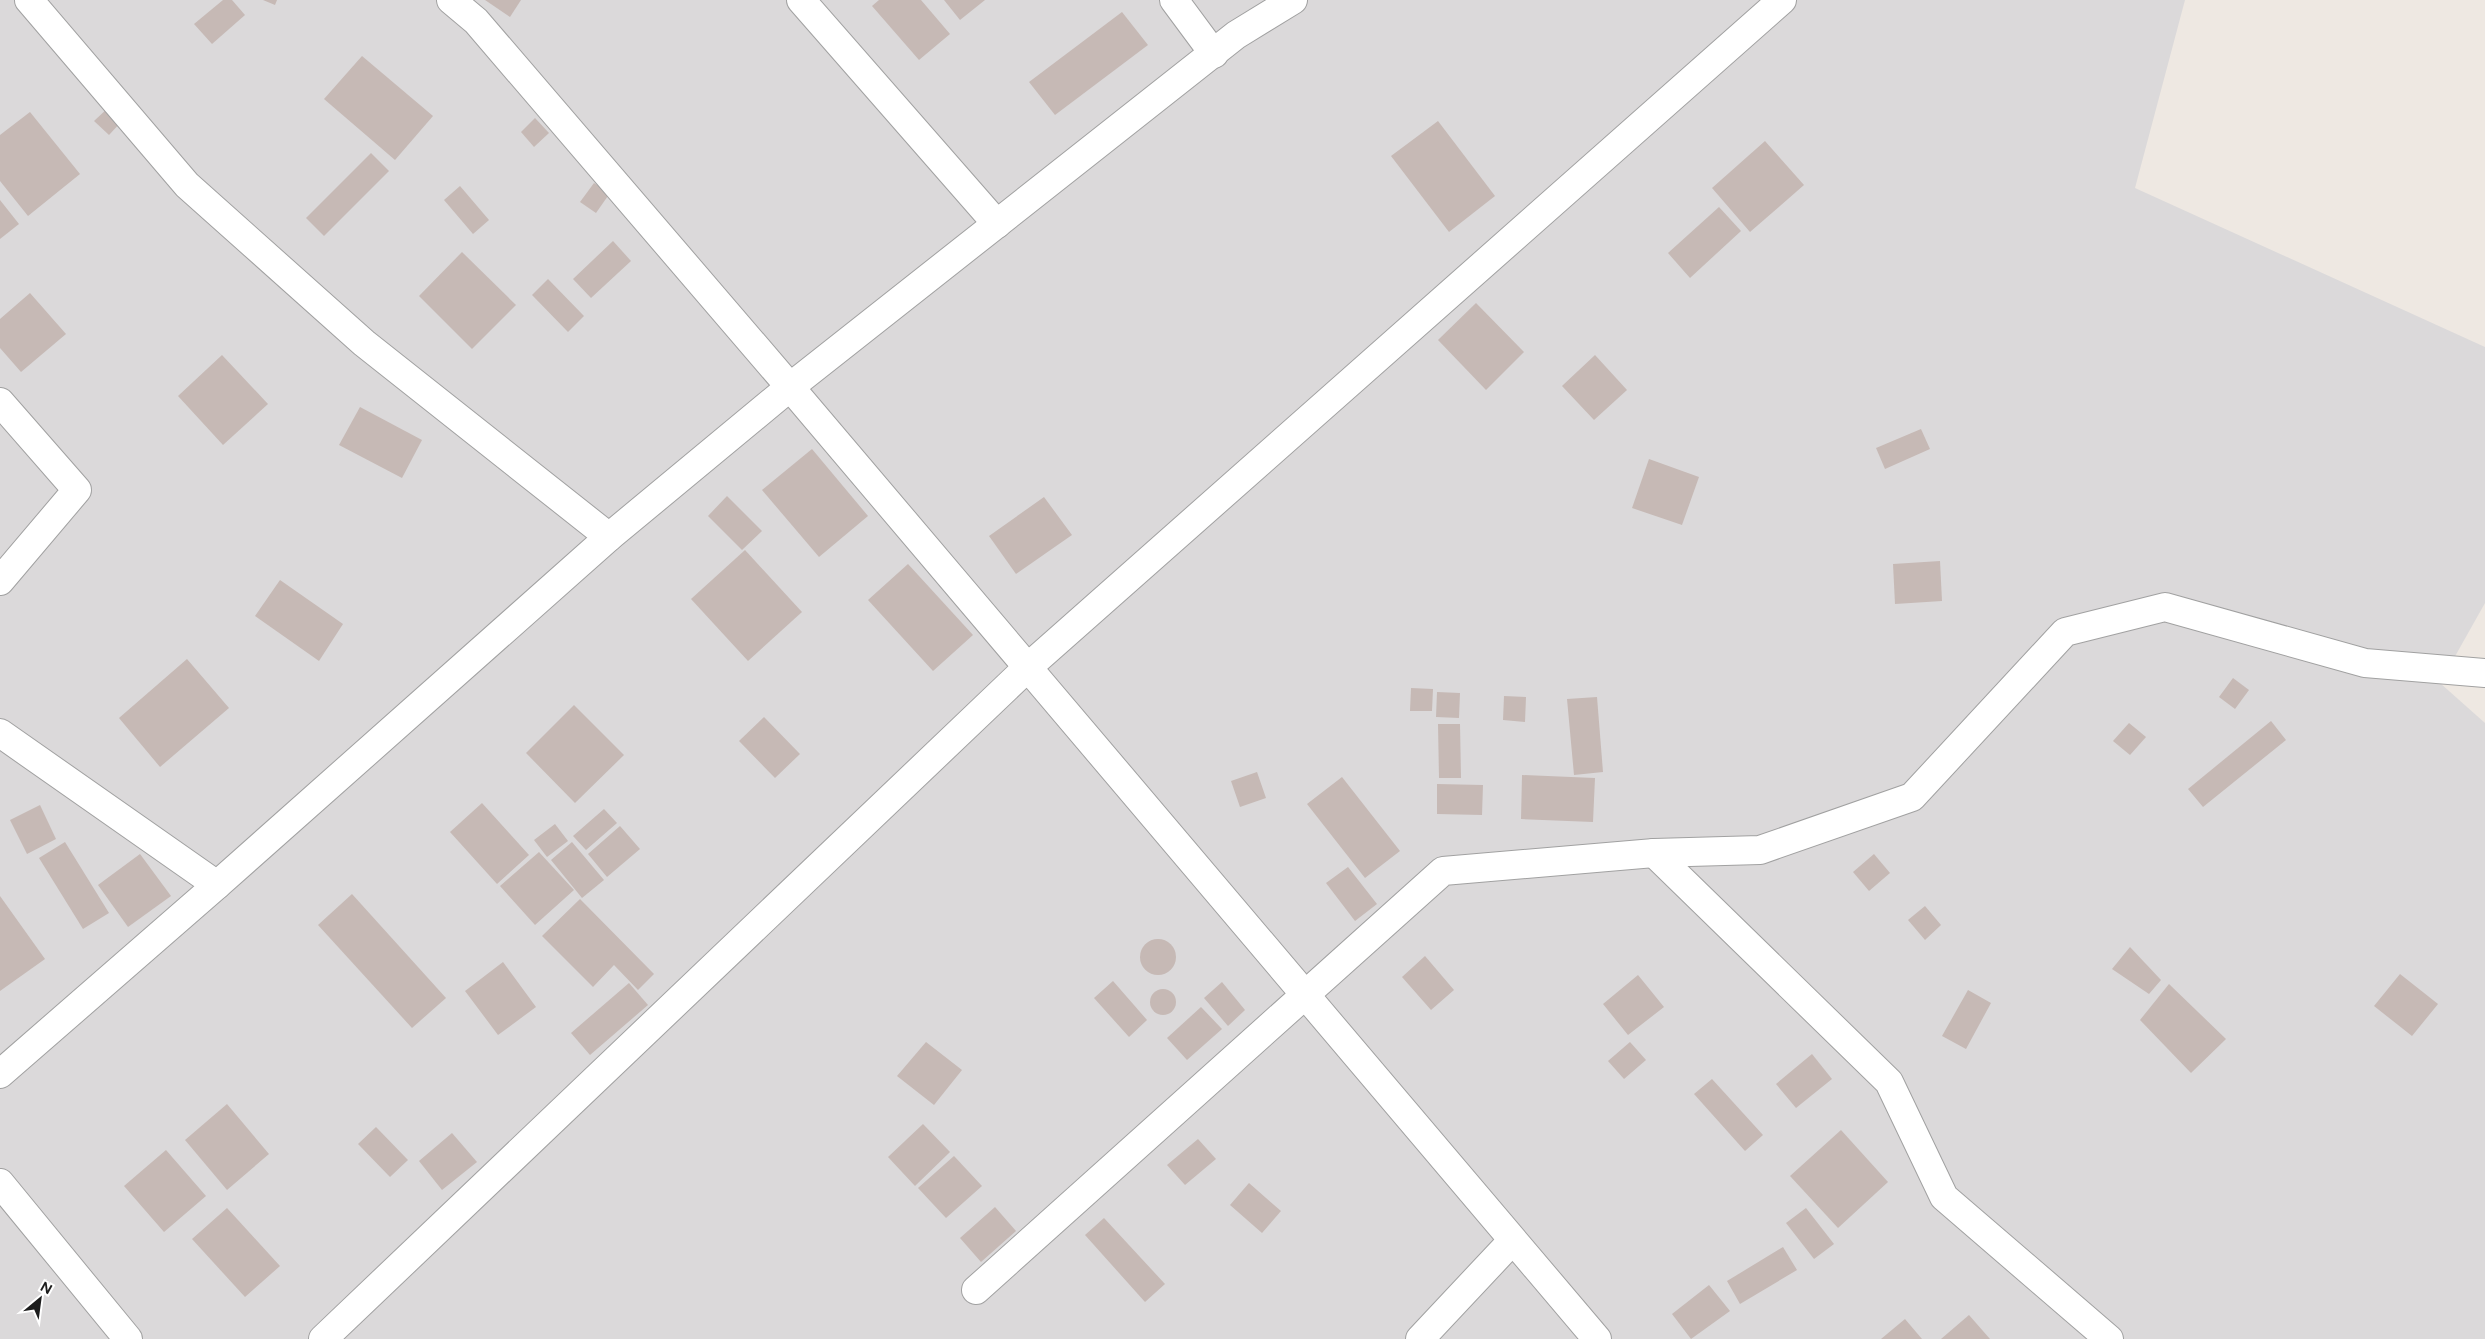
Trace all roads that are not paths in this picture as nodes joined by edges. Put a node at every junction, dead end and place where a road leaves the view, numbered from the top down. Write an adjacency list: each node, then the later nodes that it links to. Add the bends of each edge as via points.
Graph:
1 (451, 0): 9 (street, via 476,21)
2 (801, 0): 8 (street)
3 (1174, 0): 7 (street)
4 (1292, 0): 7 (street, via 1236,35)
5 (1782, 0): 13 (street)
6 (40, 4): 11 (street, via 187,185 364,343)
7 (1214, 54): 8 (street)
8 (997, 224): 9 (street)
9 (790, 387): 11 (street); 13 (street)
10 (0, 402): 12 (street, via 77,490)
11 (609, 537): 17 (street)
12 (0, 581)
13 (1027, 668): 18 (street); 24 (street)
14 (2485, 673): 16 (street, via 2365,664 2165,607 2065,632 1912,797 1760,850)
15 (0, 733): 17 (street)
16 (1654, 854): 18 (street, via 1443,871); 27 (street, via 1888,1082 1944,1197)
17 (217, 885): 19 (street)
18 (1304, 995): 21 (street); 22 (street)
19 (0, 1074)
20 (0, 1183): 23 (street)
21 (1512, 1241): 25 (street); 26 (street)
22 (976, 1290)
23 (128, 1339)
24 (323, 1339)
25 (1420, 1339)
26 (1597, 1339)
27 (2108, 1339)

